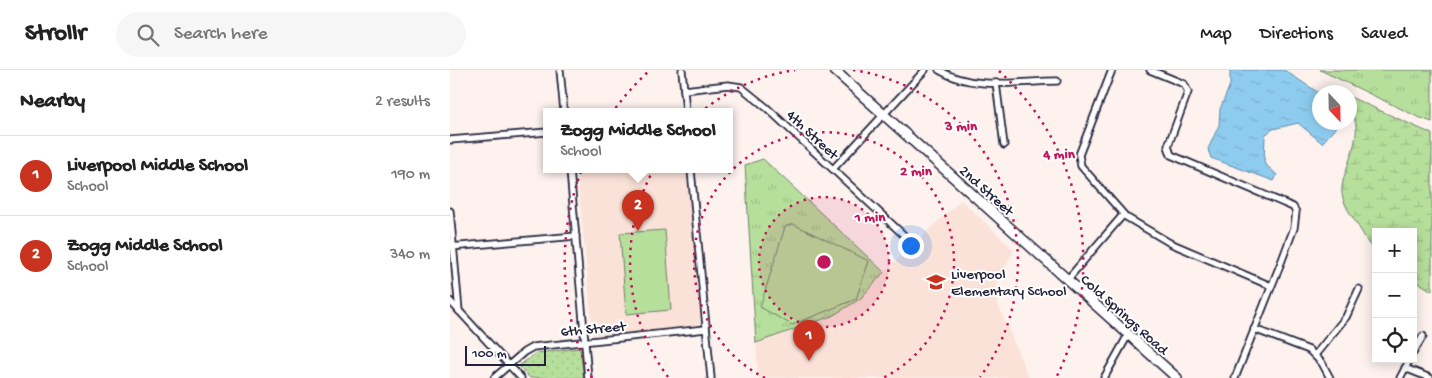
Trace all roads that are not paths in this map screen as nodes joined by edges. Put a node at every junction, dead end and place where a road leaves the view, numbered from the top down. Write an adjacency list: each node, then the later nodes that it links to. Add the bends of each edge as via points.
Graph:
1 (560, 70): 11 (street)
2 (682, 70): 10 (street)
3 (834, 70): 13 (main road, 2nd Street)
4 (925, 70): 13 (street)
5 (939, 70): 9 (street, via 963,79)
6 (1112, 70): 21 (street, via 1079,161)
7 (1150, 70): 27 (street, via 1184,84 1188,92 1168,146 1171,155 1293,207 1296,212 1294,228)
8 (1057, 81): 9 (street)
9 (996, 83): 16 (street)
10 (684, 90): 12 (street); 17 (street, 4th Street, via 728,85 741,87)
11 (564, 108)
12 (686, 108)
13 (883, 115): 17 (street); 22 (main road, 2nd Street)
14 (543, 132): 15 (street)
15 (450, 140)
16 (1004, 145)
17 (833, 169): 24 (street, 4th Street)
18 (570, 173): 23 (street)
19 (691, 173): 31 (street)
20 (450, 211): 25 (street)
21 (1123, 215): 26 (street); 27 (street, via 1170,243)
22 (1010, 230): 26 (main road, Cold Springs Road)
23 (576, 236): 25 (street); 35 (street)
24 (909, 240)
25 (452, 246): 30 (street)
26 (1067, 280): 33 (main road, Cold Springs Road)
27 (1271, 286): 32 (street)
28 (1359, 289): 37 (street, via 1346,317)
29 (450, 301): 30 (street)
30 (459, 311): 39 (street)
31 (706, 329): 35 (street, 6th Street); 44 (street)
32 (1254, 329): 37 (street); 47 (street)
33 (1128, 334): 45 (street); 46 (main road, Cold Springs Road)
34 (1423, 336): 36 (street)
35 (585, 341): 39 (street, 6th Street, via 533,347); 43 (street)
36 (1417, 346)
37 (1315, 354): 48 (street)
38 (1408, 363): 40 (street)
39 (508, 365): 41 (street, 6th Street); 42 (street)
40 (1405, 368): 49 (street); 50 (street)
41 (494, 378)
42 (521, 378)
43 (588, 378)
44 (711, 378)
45 (1104, 378)
46 (1177, 378)
47 (1235, 378)
48 (1330, 378)
49 (1400, 378)
50 (1430, 378)

